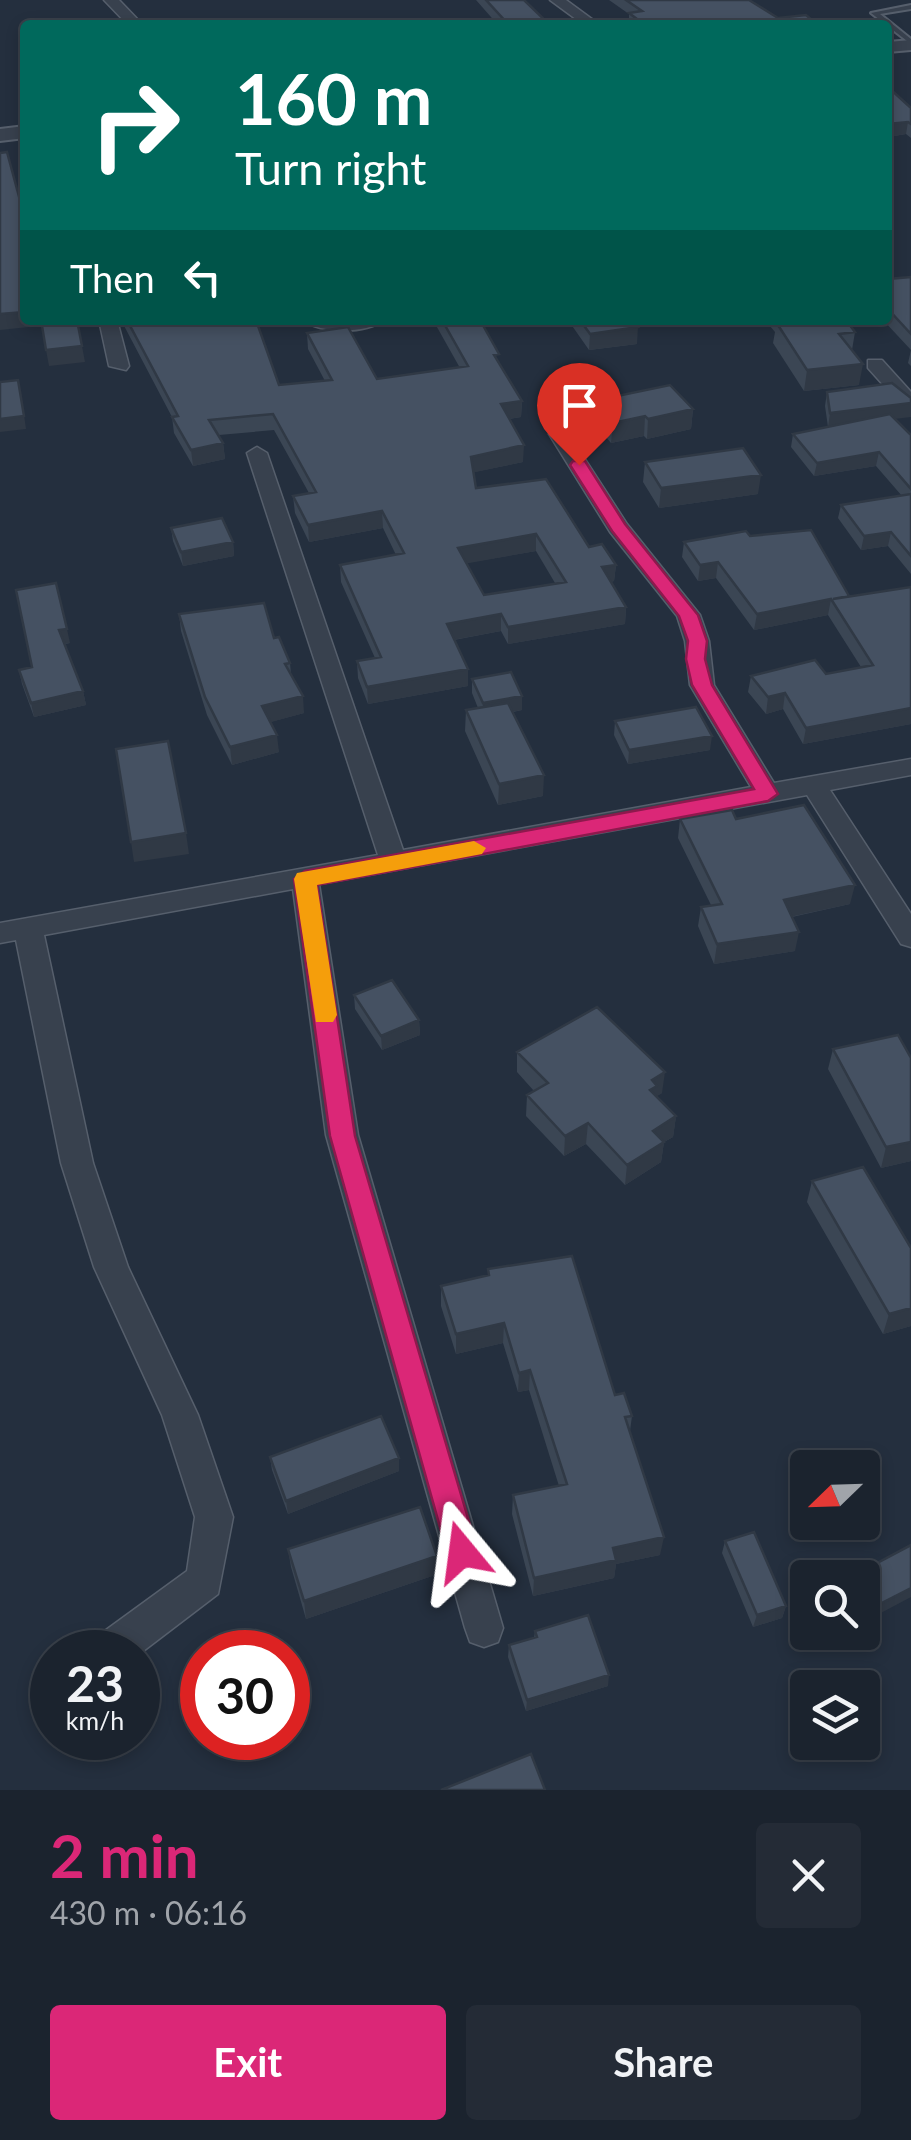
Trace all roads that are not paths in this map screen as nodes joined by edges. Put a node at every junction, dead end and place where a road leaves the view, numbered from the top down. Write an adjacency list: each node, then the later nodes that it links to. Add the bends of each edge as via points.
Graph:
1 (112, 0): 4 (street)
2 (557, 0): 5 (street)
3 (911, 7): 6 (lane, via 874,13)
4 (131, 20)
5 (586, 20)
6 (883, 20)
7 (109, 325): 9 (street)
8 (875, 364): 10 (street)
9 (119, 366)
10 (911, 404)
11 (559, 434): 15 (street, via 618,527 688,615 702,685)
12 (257, 453): 16 (street)
13 (911, 767): 14 (street)
14 (814, 785): 15 (street); 19 (street)
15 (768, 794): 16 (street)
16 (394, 863): 17 (street)
17 (305, 879): 18 (street); 20 (street, via 342,1136)
18 (14, 930): 21 (street, via 112,1266 180,1416 214,1517 204,1581)
19 (911, 937)
20 (484, 1628)
21 (138, 1630)

